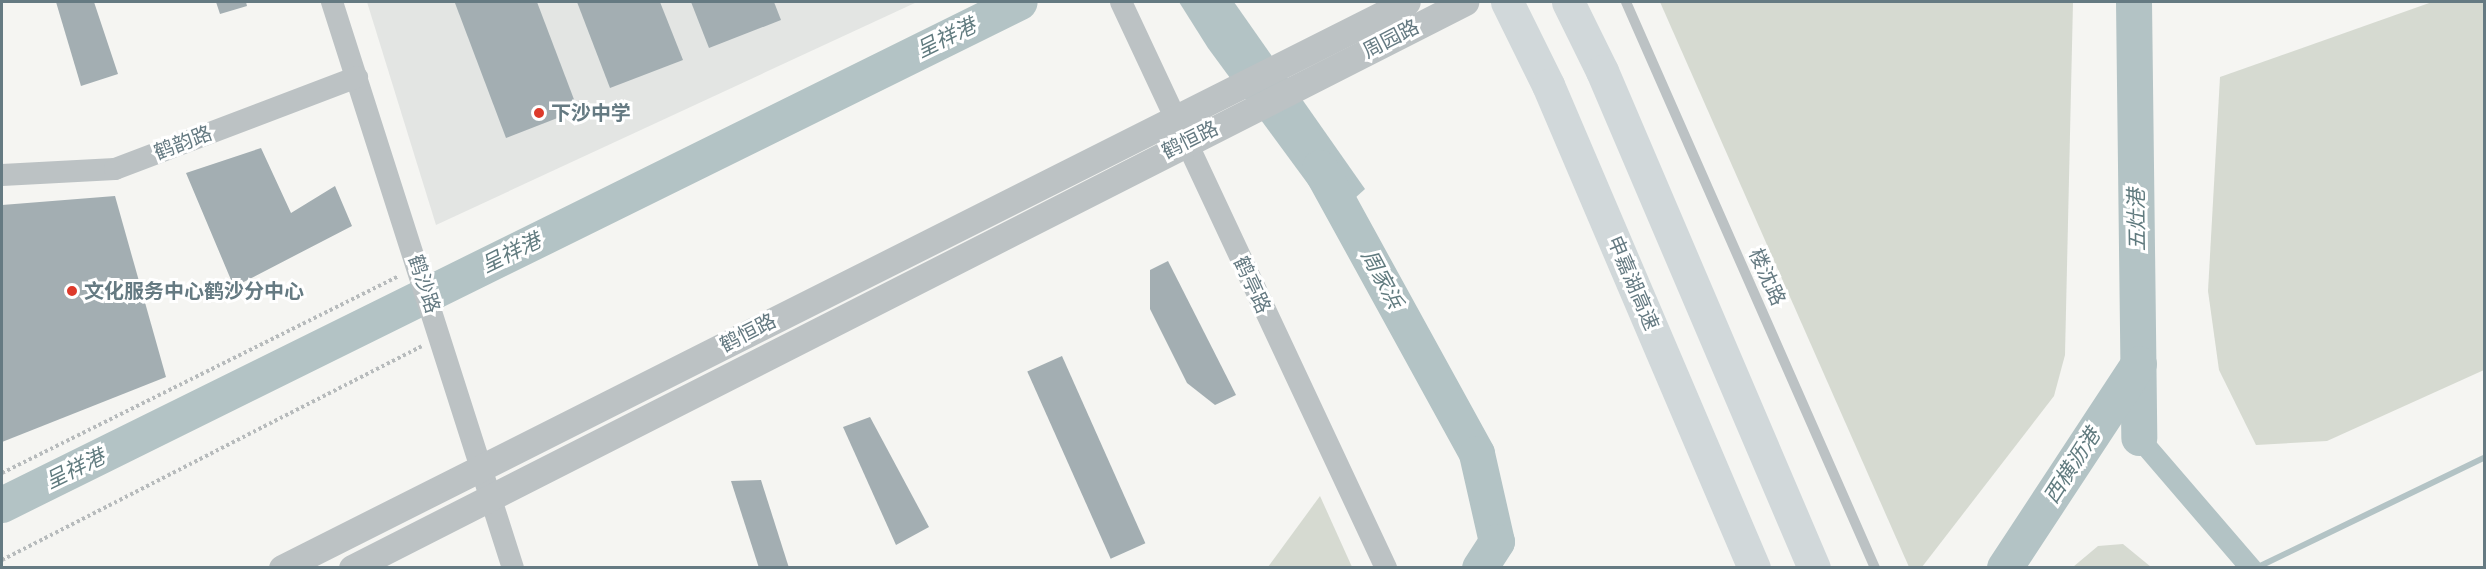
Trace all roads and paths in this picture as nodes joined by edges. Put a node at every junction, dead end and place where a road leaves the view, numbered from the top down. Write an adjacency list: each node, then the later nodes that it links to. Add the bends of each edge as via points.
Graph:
1 (332, 2): 9 (street, 鹤沙路)
2 (1121, 2): 10 (street, 鹤亭路)
3 (1407, 2): 8 (street, 周园路)
4 (1465, 2): 8 (street, 周园路)
5 (1507, 2): 22 (highway, 申嘉湖高速, via 1548,85)
6 (1568, 2): 23 (highway, via 1602,71)
7 (1626, 2): 24 (lane, 楼沈路)
8 (1310, 65): 10 (street, 鹤恒路)
9 (357, 78): 11 (street, 鹤韵路, via 115,169); 12 (street, 鹤沙路)
10 (1179, 130): 14 (street, 鹤恒路); 16 (street, 鹤恒路); 21 (street, 鹤亭路)
11 (2, 175)
12 (419, 266): 13 (street, 鹤沙路); 15 (path)
13 (441, 336): 14 (street, 鹤沙路); 17 (path)
14 (478, 469): 16 (street, 鹤沙路); 18 (street, 鹤恒路)
15 (2, 473)
16 (490, 500): 19 (street, 鹤恒路); 20 (street, 鹤沙路)
17 (2, 560)
18 (282, 567)
19 (352, 567)
20 (513, 567)
21 (1386, 567)
22 (1754, 567)
23 (1814, 567)
24 (1875, 567)

